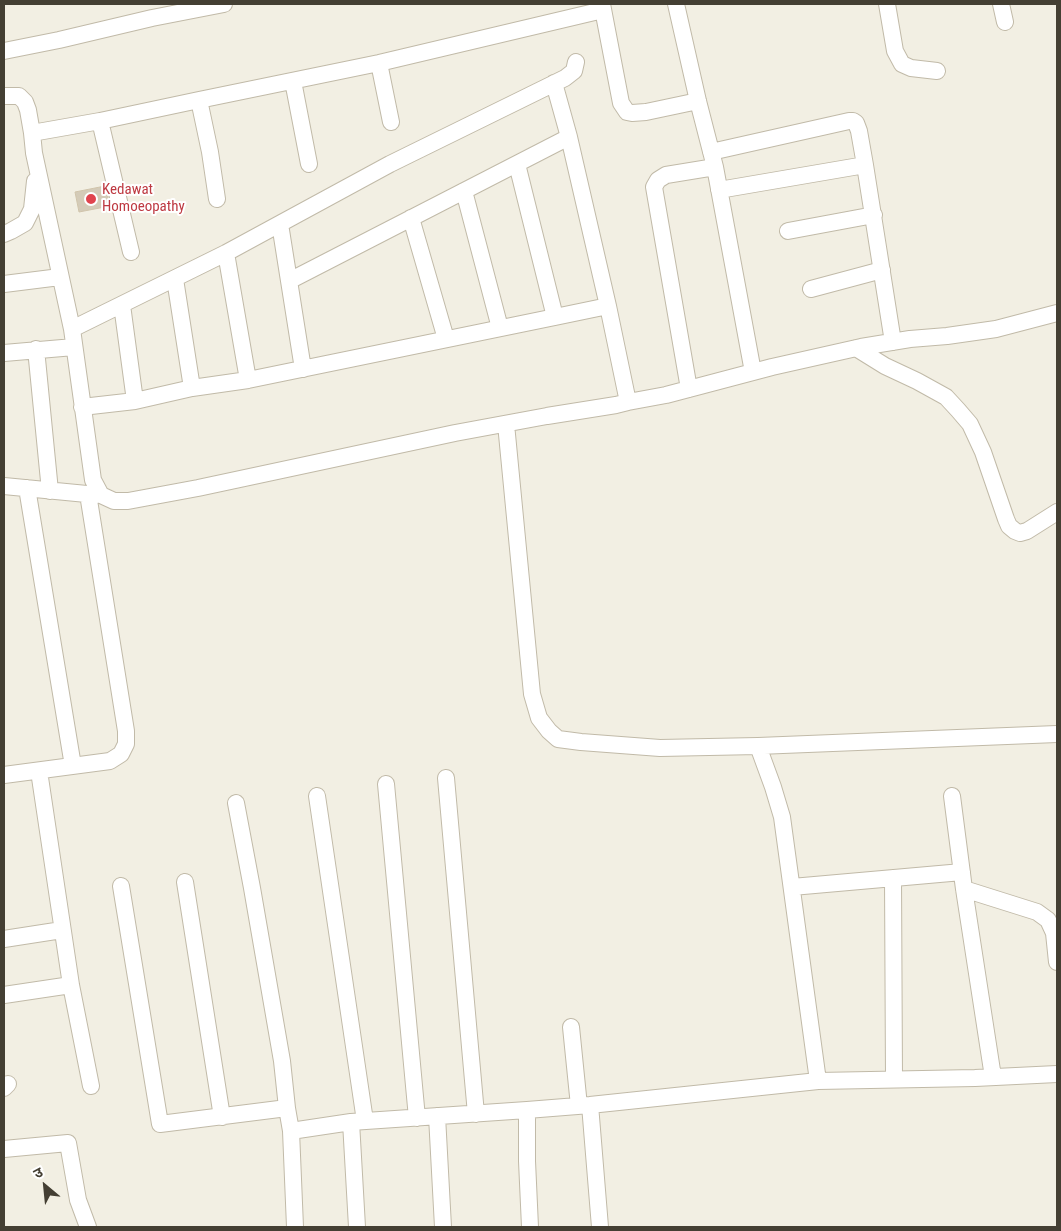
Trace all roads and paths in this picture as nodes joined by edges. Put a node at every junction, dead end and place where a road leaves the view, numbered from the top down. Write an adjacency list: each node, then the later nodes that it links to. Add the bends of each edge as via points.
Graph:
1 (224, 4): 7 (street)
2 (676, 4): 15 (street)
3 (889, 4): 10 (street, via 895,51 902,64)
4 (1001, 4): 6 (street)
5 (602, 7): 9 (street); 15 (street, via 622,103 627,112 646,112)
6 (1005, 22)
7 (4, 51)
8 (576, 62): 12 (street, via 572,74)
9 (379, 63): 11 (street); 17 (street)
10 (937, 71)
11 (293, 81): 14 (street); 21 (street)
12 (554, 83): 19 (street); 30 (street, via 390,164)
13 (4, 96): 18 (street, via 19,96 25,102)
14 (199, 100): 16 (street); 27 (street)
15 (698, 101): 20 (street)
16 (100, 121): 18 (street); 33 (street)
17 (391, 122)
18 (32, 134): 24 (street)
19 (569, 138): 22 (street); 42 (street)
20 (713, 159): 23 (street, via 853,121 858,126); 25 (street); 57 (street, via 666,175 654,187)
21 (309, 164)
22 (517, 164): 26 (street); 44 (street)
23 (865, 165): 25 (street); 28 (street)
24 (37, 169): 32 (street, via 32,209 25,223); 36 (street)
25 (719, 190): 54 (street)
26 (464, 191): 29 (street); 45 (street)
27 (217, 199)
28 (874, 215): 31 (street); 35 (street)
29 (411, 218): 38 (street); 47 (street)
30 (280, 224): 34 (street); 38 (street)
31 (788, 231)
32 (4, 234)
33 (131, 252)
34 (226, 253): 37 (street); 55 (street)
35 (882, 270): 40 (street); 48 (street)
36 (60, 277): 39 (street); 46 (street)
37 (175, 279): 41 (street); 56 (street)
38 (289, 281): 53 (street)
39 (4, 284)
40 (812, 289)
41 (122, 304): 46 (street); 58 (street)
42 (608, 306): 44 (street); 59 (street)
43 (1057, 313): 48 (street, via 996,329)
44 (555, 317): 45 (street)
45 (500, 328): 47 (street)
46 (72, 329): 49 (street)
47 (446, 339): 53 (street)
48 (893, 342): 50 (street)
49 (74, 346): 51 (street); 60 (street)
50 (856, 348): 54 (street); 66 (street, via 946,397 958,410 970,424 1006,519 1015,531 1027,532)
51 (36, 349): 52 (street); 64 (street)
52 (4, 353)
53 (303, 369): 55 (street)
54 (753, 372): 57 (street)
55 (248, 380): 56 (street)
56 (192, 388): 58 (street)
57 (689, 389): 59 (street)
58 (135, 401): 60 (street)
59 (628, 402): 61 (street)
60 (82, 407): 65 (street)
61 (506, 424): 65 (street, via 128,501 114,501); 68 (street, via 532,694 539,718 549,731 558,739 660,748)
62 (4, 486): 63 (street)
63 (27, 488): 64 (street); 69 (street)
64 (50, 490): 65 (street)
65 (95, 495): 69 (street, via 126,744 121,754 110,761)
66 (1057, 512)
67 (1057, 734): 68 (street)
68 (758, 746): 81 (street, via 782,817)
69 (73, 766): 71 (street)
70 (5, 769): 71 (street)
71 (39, 770): 83 (street)
72 (446, 778): 97 (street)
73 (386, 784): 100 (street)
74 (317, 796): 101 (street)
75 (952, 796): 77 (street)
76 (236, 803): 95 (street, via 282,1061)
77 (962, 872): 78 (street); 82 (street)
78 (893, 878): 81 (street); 91 (street)
79 (185, 882): 99 (street)
80 (121, 886): 99 (street, via 160,1124)
81 (792, 887): 92 (street)
82 (964, 889): 85 (street, via 1037,912 1048,920 1054,933); 90 (street)
83 (62, 930): 84 (street); 86 (street)
84 (4, 939)
85 (1057, 962)
86 (70, 985): 87 (street); 93 (street)
87 (4, 995)
88 (570, 1027): 94 (street)
89 (1057, 1074): 90 (street)
90 (993, 1077): 91 (street)
91 (894, 1080): 92 (street)
92 (818, 1081): 94 (street)
93 (90, 1086)
94 (584, 1105): 96 (street); 109 (street)
95 (287, 1108): 99 (street); 102 (street)
96 (527, 1110): 97 (street); 108 (street)
97 (476, 1114): 98 (street)
98 (437, 1116): 100 (street); 107 (street)
99 (222, 1117)
100 (417, 1118): 101 (street)
101 (358, 1122): 102 (street); 106 (street)
102 (291, 1131): 105 (street)
103 (4, 1149): 104 (street, via 68,1143 78,1200)
104 (88, 1227)
105 (295, 1227)
106 (357, 1227)
107 (443, 1227)
108 (530, 1227)
109 (600, 1227)

